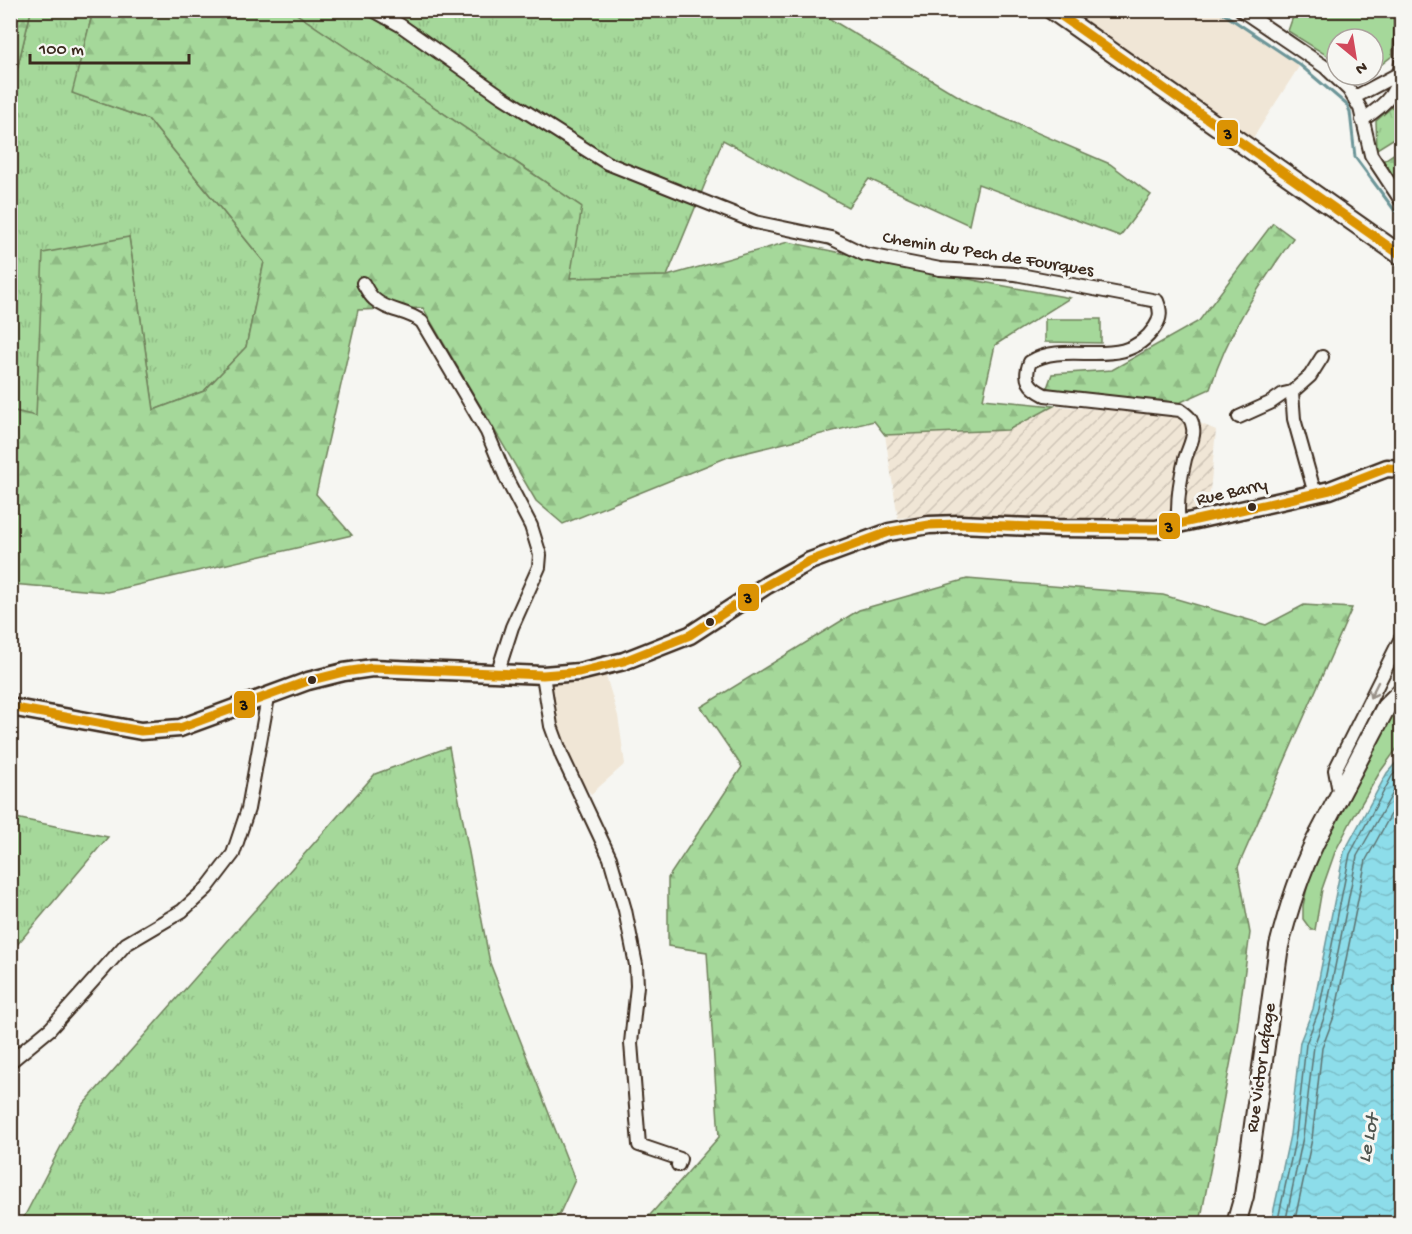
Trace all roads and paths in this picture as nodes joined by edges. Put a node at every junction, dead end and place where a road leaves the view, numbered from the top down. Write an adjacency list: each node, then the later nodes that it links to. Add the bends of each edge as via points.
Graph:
1 (373, 10): 16 (street, Chemin du Pech de Fourques, via 607,163 755,222 831,238 864,254 940,269 1015,274 1157,301 1161,311 1158,324 1147,339 1132,348 1111,354 1048,353 1029,362 1026,371 1032,389 1045,395 1180,410 1191,419 1194,431 1185,460 1177,512)
2 (1052, 10): 9 (main road)
3 (1241, 10): 6 (street, via 1325,67)
4 (1401, 10): 5 (street)
5 (1400, 73): 6 (street); 7 (street, via 1391,95)
6 (1355, 97): 7 (street)
7 (1362, 120): 8 (street, via 1371,155)
8 (1401, 202)
9 (1401, 255)
10 (363, 283): 18 (street, via 373,298 387,308 413,314 422,322 487,432 531,526 540,555 538,567)
11 (1322, 357): 12 (street, via 1310,376)
12 (1292, 392): 13 (street); 15 (street, via 1294,419)
13 (1239, 417)
14 (1401, 468): 15 (street, Rue Barry, via 1387,468)
15 (1315, 494): 16 (street, Rue Barry)
16 (1179, 525): 19 (street, Rue Barry, via 1125,530 929,525 889,532 810,561 690,635 647,653 579,672)
17 (1401, 638): 23 (street, one-way to 23, via 1335,770)
18 (497, 674): 19 (street, Rue Barry); 21 (street, Rue Barry, via 372,668 309,681)
19 (543, 675): 25 (street, via 551,726 610,858 625,910 636,965 631,1043 639,1145 680,1159)
20 (1401, 691): 23 (main road, Rue Victor Lafage, via 1386,707)
21 (266, 696): 22 (street, Rue Barry, via 180,728 141,731); 24 (street, via 248,809 233,854 183,911 126,944 50,1029)
22 (10, 707)
23 (1343, 791): 26 (main road, Rue Victor Lafage, via 1304,864 1279,946 1244,1196)
24 (10, 1062)
25 (678, 1166)
26 (1236, 1224)

